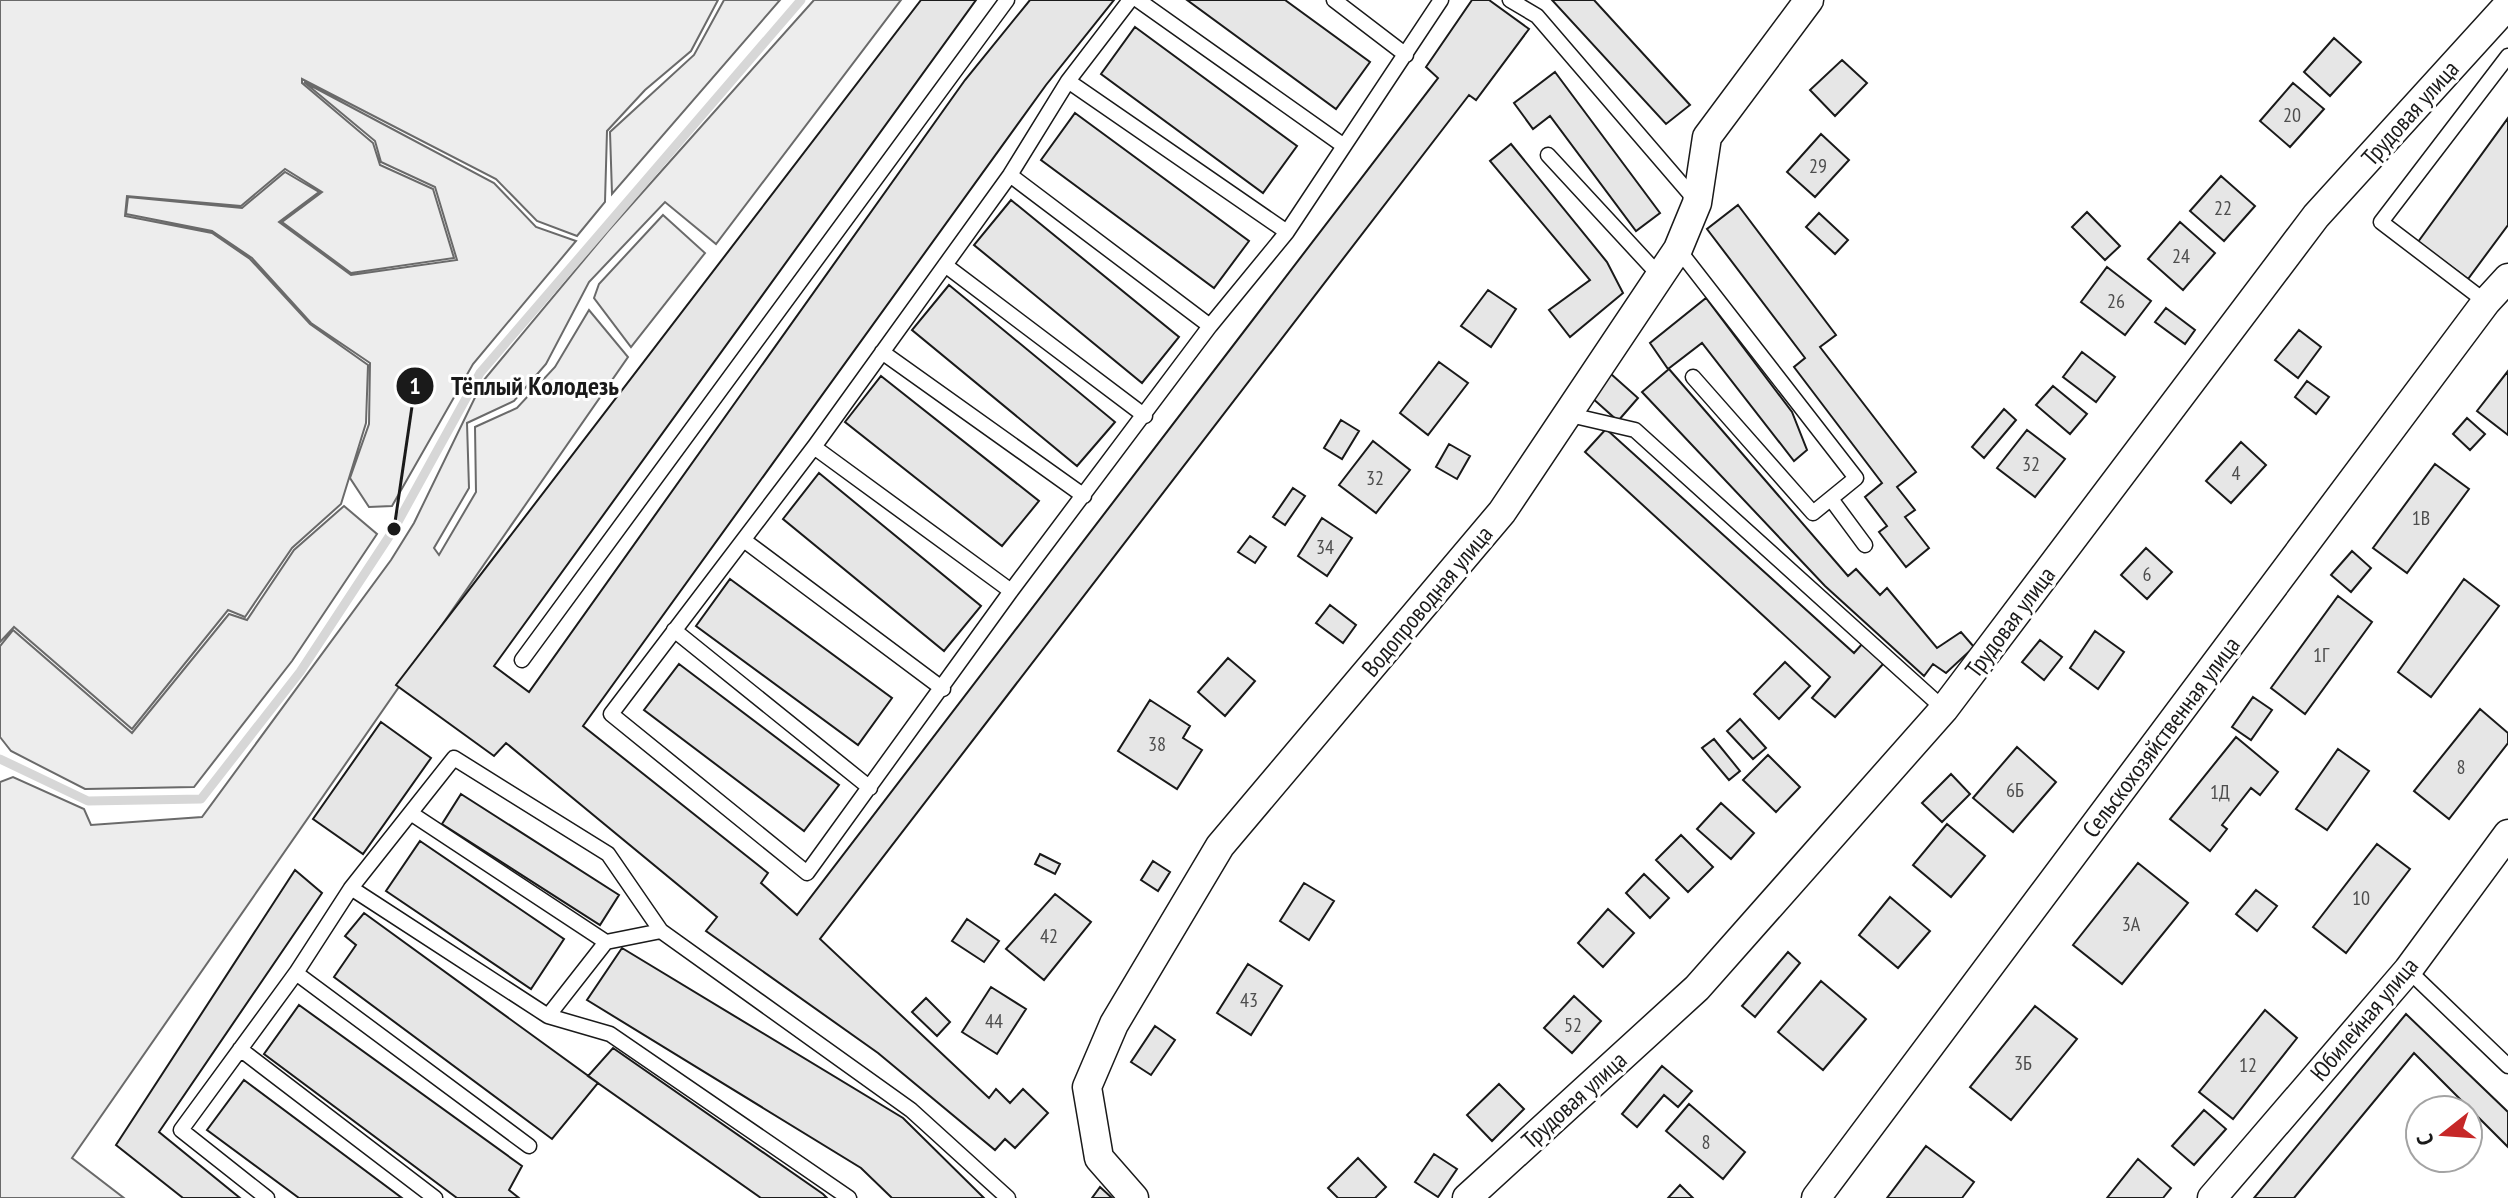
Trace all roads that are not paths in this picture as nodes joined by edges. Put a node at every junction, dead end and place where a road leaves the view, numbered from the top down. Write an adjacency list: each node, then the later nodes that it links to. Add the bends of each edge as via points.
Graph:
1 (1007, 0): 34 (lane)
2 (1130, 0): 11 (lane)
3 (1138, 0): 12 (lane)
4 (1334, 0): 9 (lane)
5 (1441, 0): 9 (lane)
6 (1510, 0): 15 (lane, via 1537,16)
7 (1809, 0): 15 (street, Водопроводная улица, via 1707,137)
8 (2508, 5): 36 (street, Трудовая улица, via 2316,216)
9 (1406, 55): 12 (lane)
10 (2508, 56): 21 (lane, via 2381,222)
11 (1068, 81): 14 (lane); 16 (lane)
12 (1344, 146): 16 (lane)
13 (1548, 155): 19 (lane)
14 (1010, 175): 18 (lane); 22 (lane)
15 (1697, 203): 17 (street, Водопроводная улица)
16 (1287, 232): 22 (lane)
17 (1678, 249): 19 (street, Водопроводная улица); 29 (lane, via 1856,478)
18 (945, 265): 23 (lane); 26 (lane)
19 (1658, 274): 25 (street, Водопроводная улица)
20 (2508, 278): 21 (street, Сельскохозяйственная улица)
21 (2486, 302): 55 (street, Сельскохозяйственная улица)
22 (1210, 326): 26 (lane)
23 (882, 352): 27 (lane); 28 (lane)
24 (1693, 377): 29 (lane, via 1813,513)
25 (1566, 414): 36 (lane, via 1635,430); 53 (street, Водопроводная улица, via 1502,512 1220,846 1114,1024 1087,1087 1099,1158)
26 (1145, 416): 28 (lane)
27 (814, 447): 30 (lane); 32 (lane)
28 (1084, 496): 32 (lane)
29 (1831, 499): 31 (lane)
30 (745, 541): 33 (lane); 35 (lane)
31 (1865, 545)
32 (1011, 591): 35 (lane)
33 (674, 630): 37 (lane); 37 (lane, via 611,714 807,873)
34 (522, 660)
35 (943, 689): 37 (lane)
36 (1944, 709): 54 (street, Трудовая улица, via 1697,988)
37 (870, 788)
38 (412, 814): 40 (lane); 41 (lane, via 454,758 608,854); 42 (lane)
39 (2508, 834): 43 (street, Юбилейная улица)
40 (351, 888): 44 (lane); 45 (lane)
41 (661, 931): 42 (lane); 52 (lane, via 911,1110)
42 (606, 942): 45 (lane)
43 (2408, 970): 47 (lane); 56 (street, Юбилейная улица)
44 (296, 973): 46 (lane); 48 (lane)
45 (548, 1016): 51 (lane, via 610,1034)
46 (240, 1049): 49 (lane, via 181,1130); 50 (lane)
47 (2508, 1066)
48 (529, 1146)
49 (267, 1198)
50 (435, 1198)
51 (849, 1198)
52 (1008, 1198)
53 (1134, 1198)
54 (1467, 1198)
55 (1816, 1198)
56 (2212, 1198)

